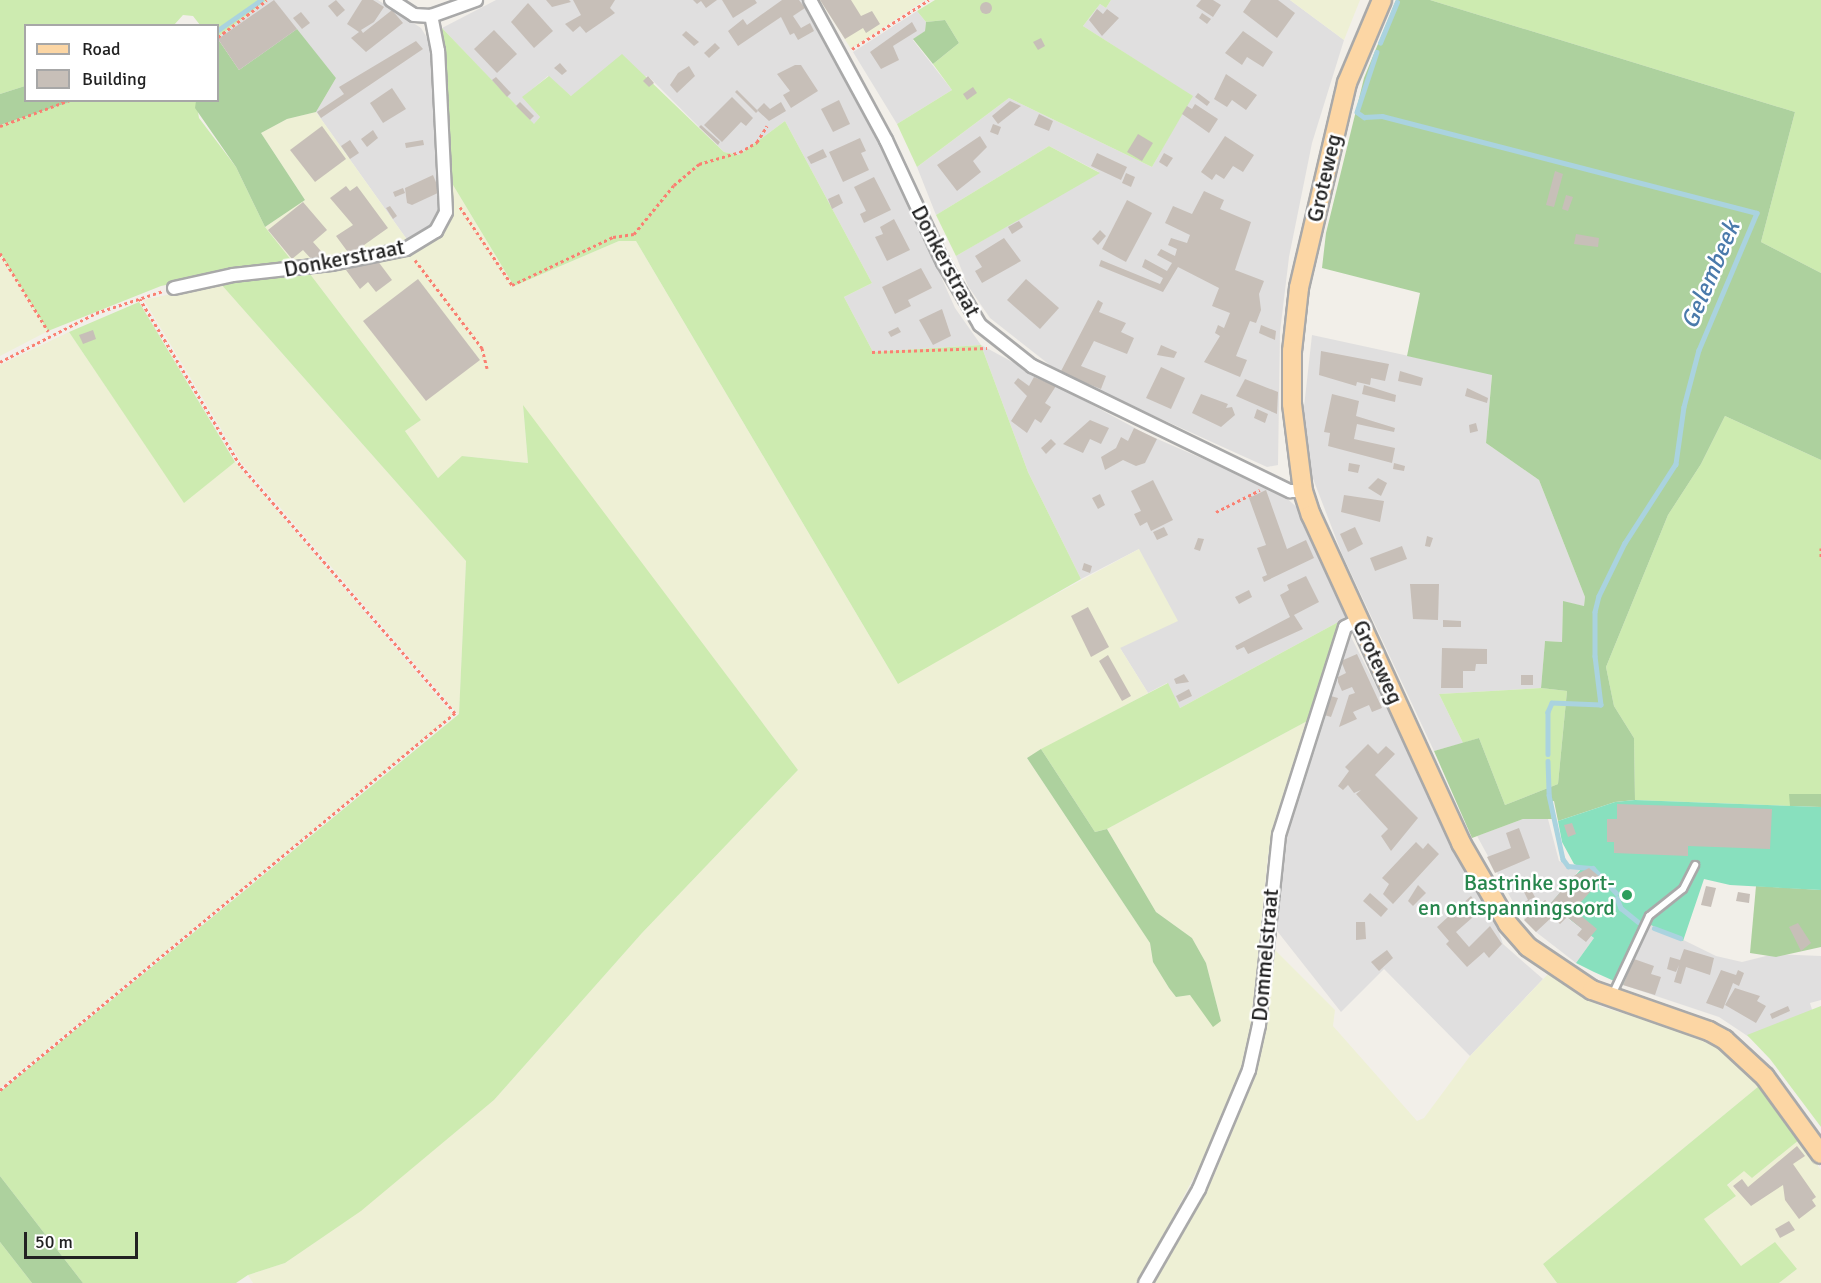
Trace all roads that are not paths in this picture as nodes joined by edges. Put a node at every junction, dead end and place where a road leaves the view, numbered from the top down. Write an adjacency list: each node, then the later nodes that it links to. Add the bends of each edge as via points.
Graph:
1 (391, 0): 5 (street, via 414,15)
2 (476, 0): 5 (street)
3 (810, 0): 7 (street, Donkerstraat, via 886,140 947,270 980,325 996,342 1032,366 1290,491)
4 (1382, 0): 7 (main road, Groteweg, via 1347,83 1299,288 1292,351 1292,404)
5 (431, 16): 6 (street, Donkerstraat, via 438,51 445,186 443,221 427,239 406,249)
6 (174, 288)
7 (1304, 491): 8 (main road, Groteweg)
8 (1359, 620): 10 (main road, Groteweg, via 1461,843 1496,906 1528,947 1573,980); 12 (street, Dommelstraat, via 1345,627 1279,835 1259,1024 1249,1070 1199,1189)
9 (1695, 865): 10 (lane, via 1683,889 1649,916)
10 (1611, 998): 11 (main road, Groteweg, via 1709,1031 1740,1052 1765,1077)
11 (1821, 1154)
12 (1145, 1283)

